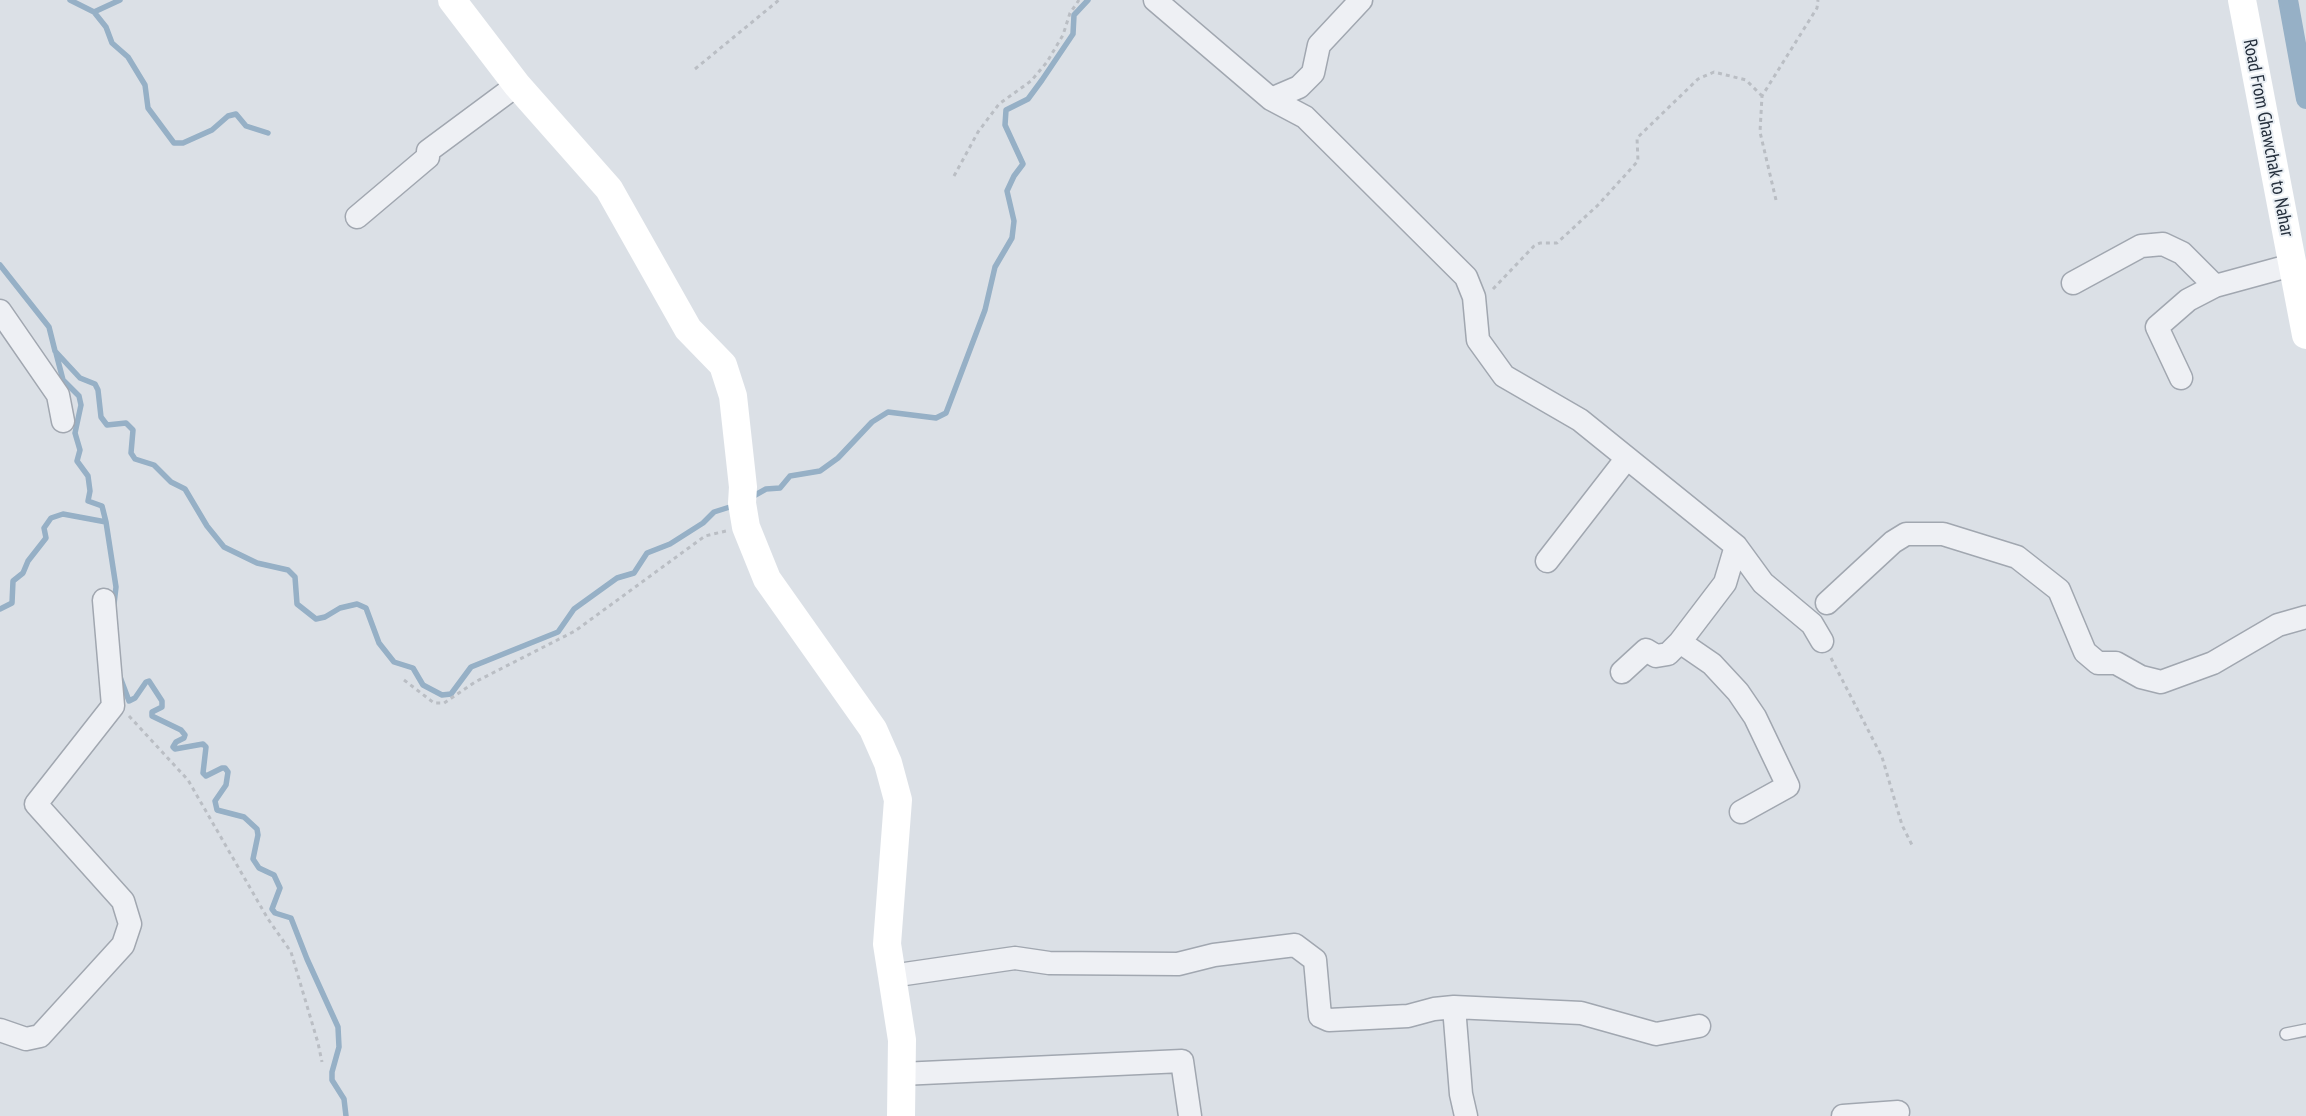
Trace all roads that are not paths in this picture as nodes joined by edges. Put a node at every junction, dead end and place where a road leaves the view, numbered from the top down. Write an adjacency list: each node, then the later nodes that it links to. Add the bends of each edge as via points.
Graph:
1 (452, 0): 5 (street)
2 (1155, 0): 6 (street)
3 (1361, 0): 6 (street, via 1319,45 1313,72 1299,87)
4 (2242, 0): 8 (street, Road From Ghawchak to Nahar)
5 (517, 85): 7 (street, via 428,151 428,158); 25 (street, via 609,189 688,329 723,365 733,396 746,526 767,579 873,729 888,764 898,800 887,944)
6 (1271, 99): 15 (street, via 1305,117 1466,277 1474,296 1478,340 1504,376 1580,420)
7 (357, 217)
8 (2292, 265): 10 (street); 12 (street, Road From Ghawchak to Nahar)
9 (2073, 283): 10 (street, via 2141,246 2163,244 2182,252)
10 (2215, 286): 13 (street, via 2188,300 2157,327)
11 (0, 311): 14 (street, via 58,395)
12 (2306, 335)
13 (2182, 378)
14 (63, 421)
15 (1627, 458): 16 (street); 17 (street)
16 (1736, 546): 21 (street, via 1763,583 1812,624); 22 (street, via 1725,583)
17 (1547, 561)
18 (104, 600): 28 (street, via 113,706 36,804 123,901 130,924 123,945 40,1036 26,1039)
19 (1827, 603): 20 (street, via 1893,542 1906,534 1943,534 2016,557 2058,590 2085,652 2098,663 2116,663 2141,677 2161,682 2213,663 2278,625)
20 (2306, 617)
21 (1822, 641)
22 (1680, 642): 23 (street, via 1668,654 1656,656 1646,650); 24 (street, via 1712,664 1738,692 1755,717 1788,786)
23 (1622, 672)
24 (1741, 812)
25 (891, 976): 26 (street, via 1015,958 1049,963 1178,964 1214,955 1295,945 1315,960 1320,1016 1329,1020 1408,1016); 31 (street, via 902,1040)
26 (1454, 1007): 27 (street, via 1581,1013 1656,1034); 35 (street, via 1461,1094)
27 (1699, 1026)
28 (0, 1030)
29 (2306, 1030): 30 (lane)
30 (2286, 1034)
31 (901, 1074): 33 (street); 34 (street, via 1182,1062)
32 (1898, 1112): 36 (street)
33 (901, 1116)
34 (1190, 1116)
35 (1466, 1116)
36 (1843, 1116)

